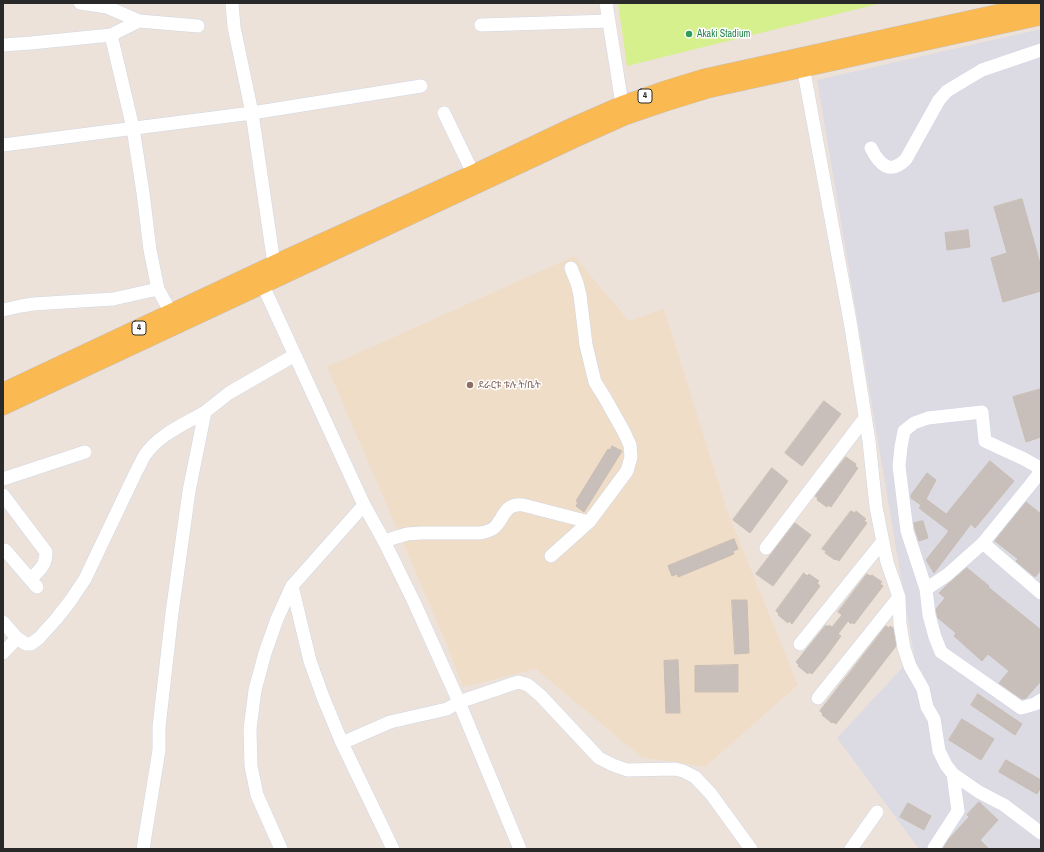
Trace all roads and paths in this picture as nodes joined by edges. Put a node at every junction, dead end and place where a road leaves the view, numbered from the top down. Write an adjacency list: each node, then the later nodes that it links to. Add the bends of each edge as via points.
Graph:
1 (80, 3): 7 (street, via 107,7)
2 (232, 3): 17 (street, via 234,27)
3 (606, 3): 8 (street)
4 (1041, 3): 5 (main road, 4)
5 (1002, 7): 14 (main road, 4)
6 (1041, 18): 14 (main road)
7 (139, 21): 10 (street); 11 (street)
8 (609, 21): 9 (street); 16 (street)
9 (481, 25)
10 (198, 26)
11 (111, 35): 12 (street); 19 (street)
12 (3, 45)
13 (1041, 50): 21 (street, via 982,70 947,91 900,166 891,168 883,164)
14 (803, 62): 16 (main road, 4, via 704,77); 25 (main road, via 625,117); 33 (street)
15 (421, 86): 17 (street)
16 (622, 104): 22 (main road, 4)
17 (252, 113): 19 (street); 23 (street)
18 (444, 113): 22 (street)
19 (133, 128): 20 (street); 26 (street, via 150,250)
20 (3, 144)
21 (871, 148)
22 (473, 173): 23 (main road, 4)
23 (274, 264): 25 (main road, 4)
24 (571, 268): 38 (street, via 580,295 586,346 595,382 624,432 630,446 631,457 627,471)
25 (260, 278): 28 (main road, 4); 29 (street); 31 (main road)
26 (158, 288): 27 (street, via 113,300 33,304); 28 (street)
27 (3, 310)
28 (171, 313): 30 (main road, 4)
29 (295, 354): 32 (street, via 228,393); 37 (street)
30 (3, 392)
31 (3, 407)
32 (205, 412): 50 (street, via 162,437 148,450 85,578 71,600 31,644); 61 (street, via 189,491 172,613 159,750)
33 (865, 418): 40 (street, via 876,507); 42 (street)
34 (85, 452): 35 (street)
35 (3, 479)
36 (3, 495): 43 (street, via 46,552 44,565 34,583)
37 (364, 505): 39 (street); 45 (street)
38 (589, 522): 39 (street, via 515,504 489,531 407,534); 44 (street)
39 (384, 541): 55 (street)
40 (883, 541): 48 (street); 51 (street)
41 (983, 543): 46 (street); 47 (street, via 947,575); 47 (street, via 1038,475 1040,468 985,441 982,412 928,418 914,423 904,431 899,466 907,531)
42 (766, 548)
43 (5, 550)
44 (551, 556)
45 (292, 586): 56 (street, via 310,661); 62 (street, via 265,653 255,690 250,729 251,766 257,794)
46 (1040, 588)
47 (926, 589): 54 (street, via 929,615 941,652 1021,708)
48 (899, 597): 53 (street); 57 (street, via 904,648 934,719 939,751)
49 (3, 622): 50 (street)
50 (17, 638): 52 (street)
51 (800, 644)
52 (3, 653)
53 (818, 698)
54 (1041, 700)
55 (459, 702): 56 (street, via 447,709 390,722); 64 (street); 65 (street, via 518,682 528,685 599,758 613,766 627,770 675,769 695,777 711,794)
56 (342, 743): 63 (street)
57 (953, 774): 59 (street, via 1004,805); 60 (street, via 958,811)
58 (877, 812): 66 (street)
59 (1041, 833)
60 (934, 848)
61 (143, 849)
62 (280, 849)
63 (393, 849)
64 (520, 849)
65 (751, 849)
66 (851, 849)

